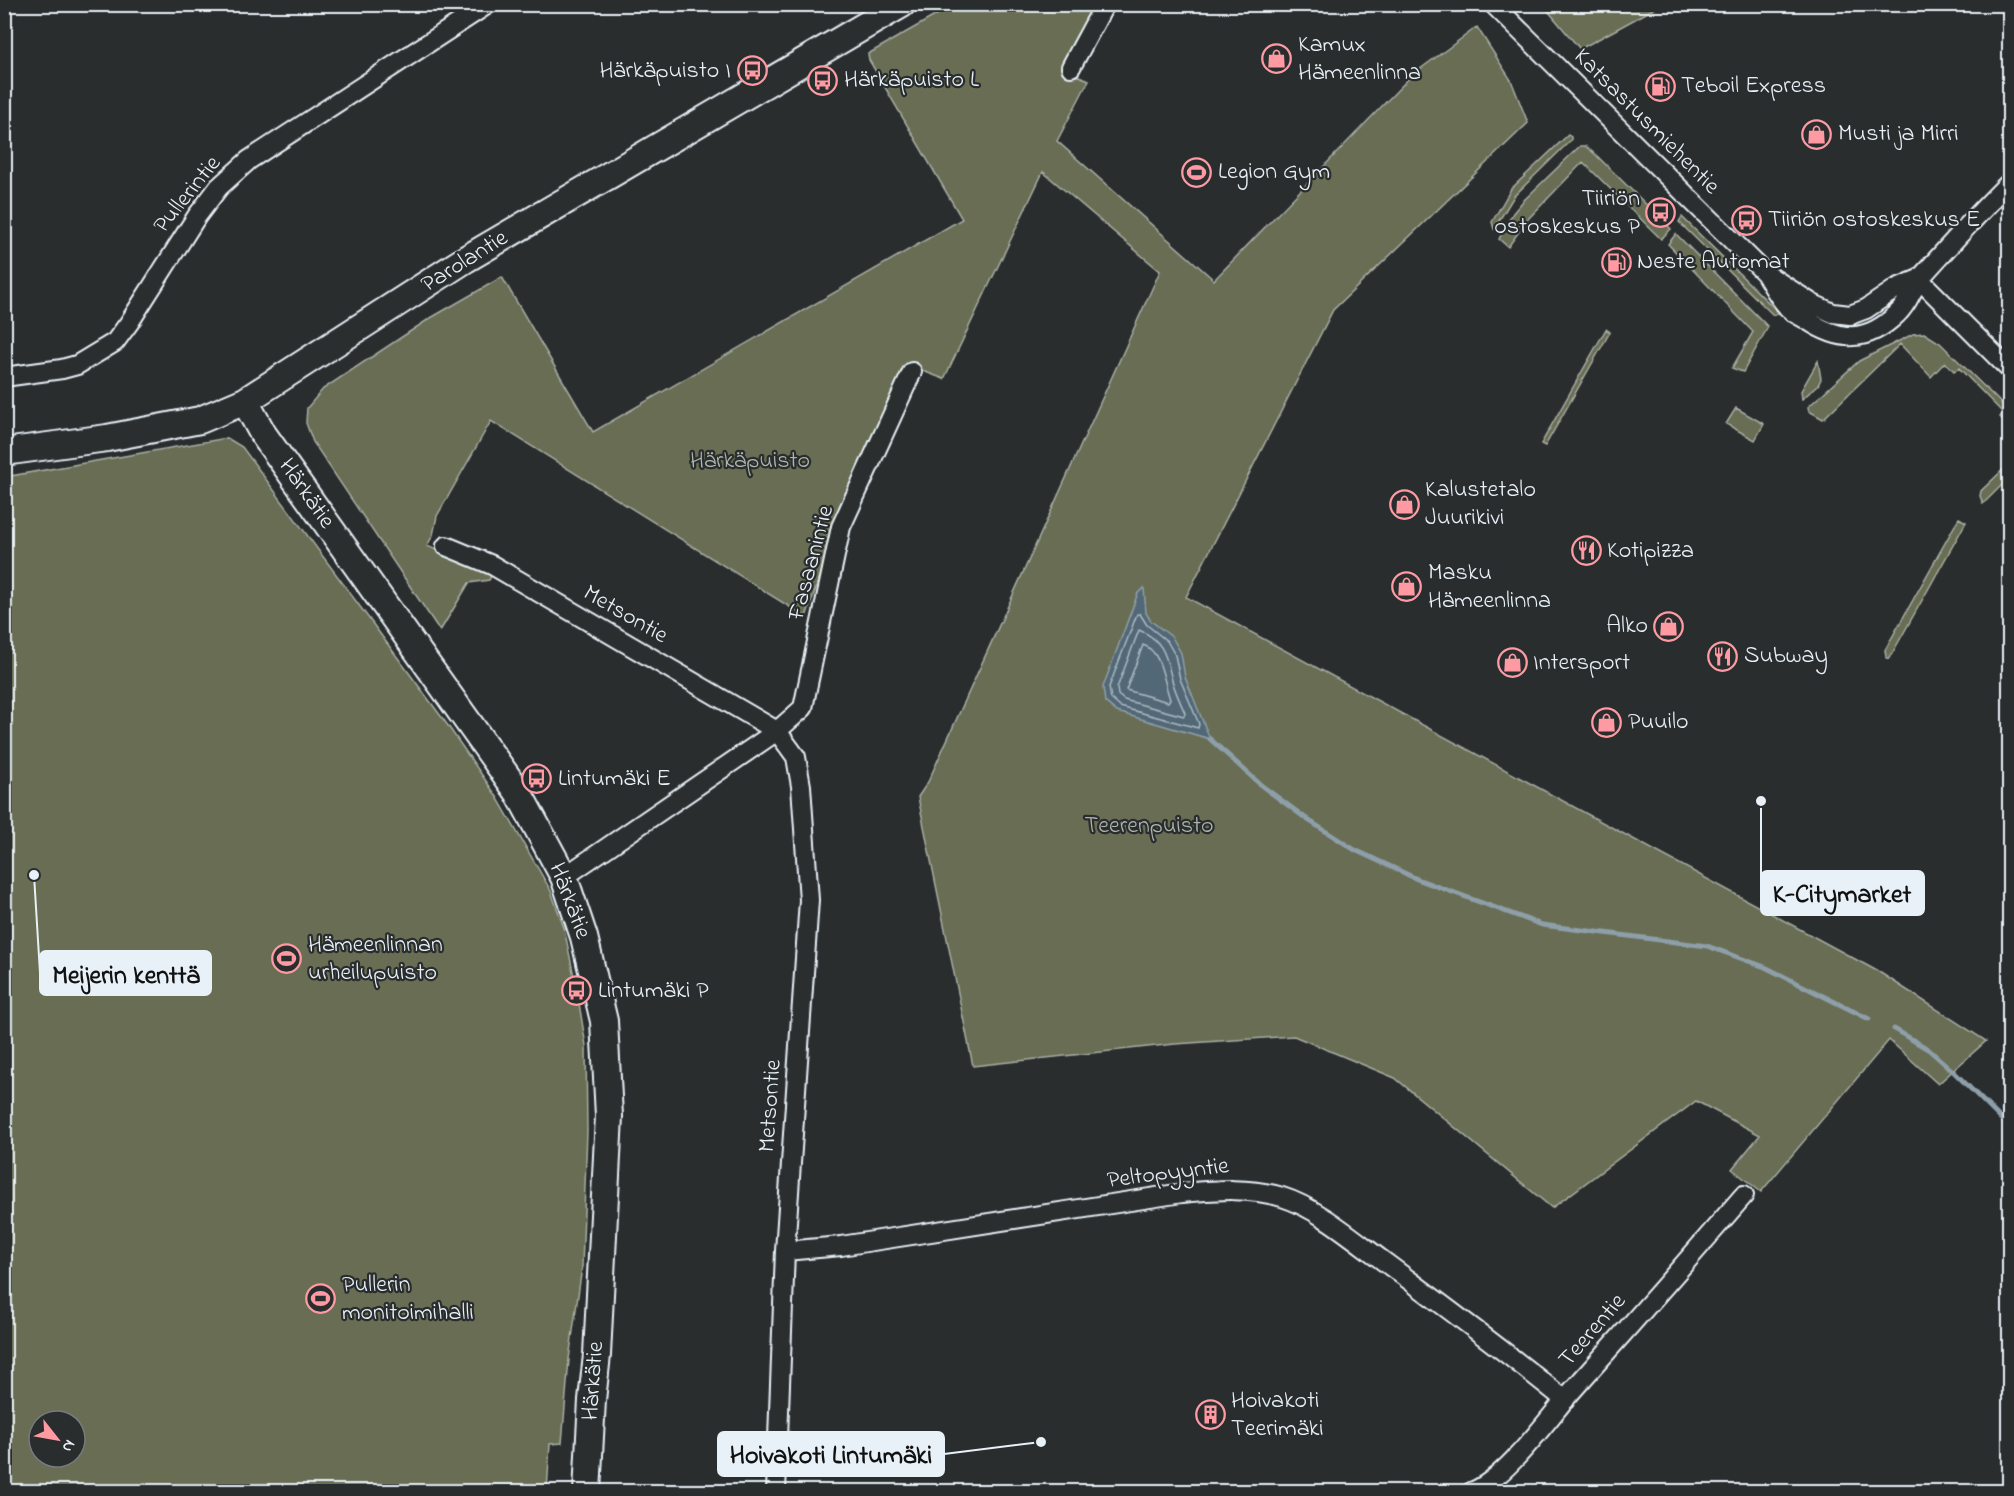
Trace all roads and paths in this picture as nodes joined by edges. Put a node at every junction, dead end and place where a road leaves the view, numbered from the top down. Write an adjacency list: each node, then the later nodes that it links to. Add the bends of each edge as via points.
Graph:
1 (488, 4): 10 (street, Pullerintie, via 249,160 219,187 115,342 77,365)
2 (902, 4): 11 (main road, Parolantie, via 466,259)
3 (1105, 4): 5 (street)
4 (1498, 6): 7 (street, Katsastusmiehentie, via 1765,273 1833,314 1850,315)
5 (1071, 67)
6 (2010, 182): 7 (street)
7 (1919, 279): 8 (street)
8 (2010, 370)
9 (912, 372): 14 (street, Fasaanintie, via 841,527 802,708)
10 (4, 377)
11 (245, 401): 12 (main road, Parolantie, via 200,420); 15 (main road, Härkätie, via 263,434 518,792)
12 (4, 452)
13 (446, 546): 14 (street, Metsontie, via 492,565)
14 (777, 731): 15 (street); 17 (street, Metsontie, via 796,757 808,900)
15 (564, 877): 19 (main road, Härkätie, via 584,937 604,1021 609,1116)
16 (1744, 1195): 18 (street, Teerentie)
17 (785, 1251): 18 (street, Peltopyyntie, via 841,1246 1182,1193 1255,1190 1285,1198 1342,1231 1498,1345); 20 (street, Metsontie)
18 (1564, 1400): 21 (street, Teerentie, via 1505,1468 1480,1489)
19 (587, 1491)
20 (776, 1491)
21 (1471, 1491)

